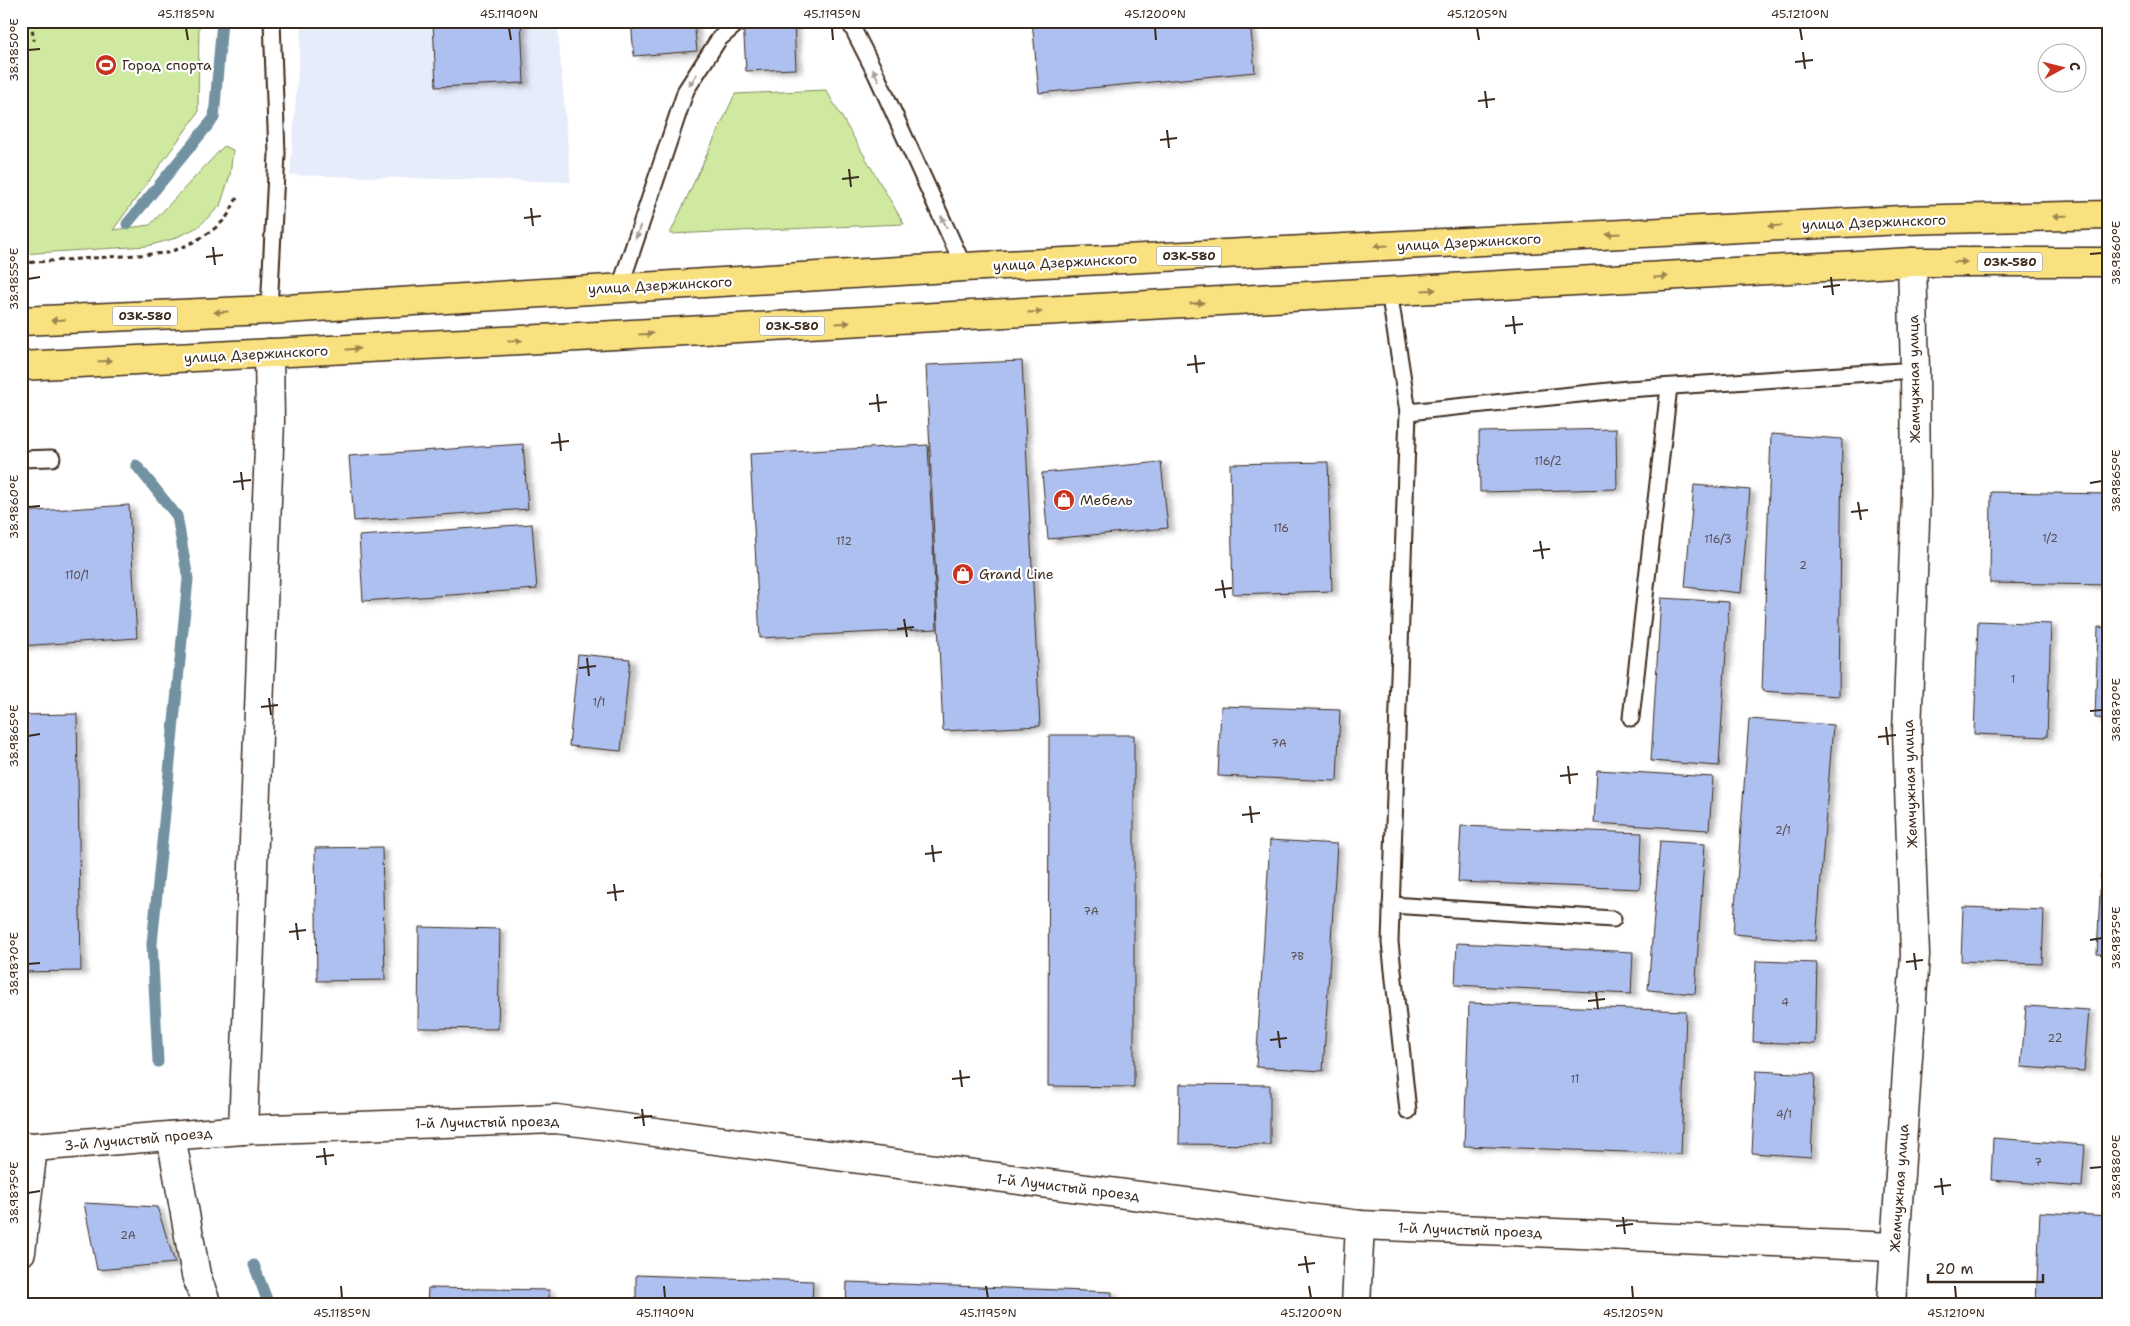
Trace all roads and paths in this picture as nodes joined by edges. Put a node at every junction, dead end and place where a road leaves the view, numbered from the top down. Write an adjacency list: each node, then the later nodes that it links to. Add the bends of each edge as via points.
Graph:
1 (31, 21): 5 (path)
2 (272, 21): 14 (lane, via 277,154)
3 (740, 21): 12 (lane, one-way to 12, via 719,39 686,90)
4 (849, 21): 11 (lane, one-way to 4)
5 (34, 41)
6 (237, 198): 10 (path, via 225,218 209,231 189,245 167,253)
7 (2109, 215): 11 (main road, улица Дзержинского / 03К-580, one-way to 11, via 1882,221)
8 (1912, 262): 9 (main road, улица Дзержинского / 03К-580, one-way to 9); 13 (main road, улица Дзержинского / 03К-580, one-way to 8); 18 (street, Жемчужная улица)
9 (2109, 262)
10 (21, 264)
11 (964, 267): 12 (main road, улица Дзержинского / 03К-580)
12 (620, 287): 14 (main road, улица Дзержинского / 03К-580)
13 (1391, 292): 16 (main road, улица Дзержинского / 03К-580, one-way to 13); 20 (lane)
14 (269, 310): 15 (main road, улица Дзержинского / 03К-580, one-way to 15); 16 (main road)
15 (21, 322)
16 (269, 353): 17 (main road, улица Дзержинского / 03К-580, one-way to 16); 27 (street, via 270,421)
17 (21, 366)
18 (1915, 370): 19 (lane); 31 (street, Жемчужная улица, via 1916,495 1907,732 1915,955)
19 (1669, 387): 20 (lane); 23 (lane)
20 (1408, 412): 24 (lane)
21 (52, 458): 22 (lane)
22 (21, 459)
23 (1631, 718)
24 (1391, 905): 25 (lane); 26 (lane, via 1390,942)
25 (1613, 919)
26 (1408, 1111)
27 (243, 1130): 28 (street, 3-й Лучистый проезд); 30 (street, 1-й Лучистый проезд, via 556,1119)
28 (171, 1136): 29 (street, 3-й Лучистый проезд); 33 (street, via 196,1275)
29 (27, 1147): 32 (street, 3-й Лучистый проезд)
30 (1360, 1225): 31 (street, 1-й Лучистый проезд); 34 (street)
31 (1894, 1247): 35 (street, Жемчужная улица)
32 (21, 1252)
33 (207, 1305)
34 (1356, 1305)
35 (1891, 1305)

